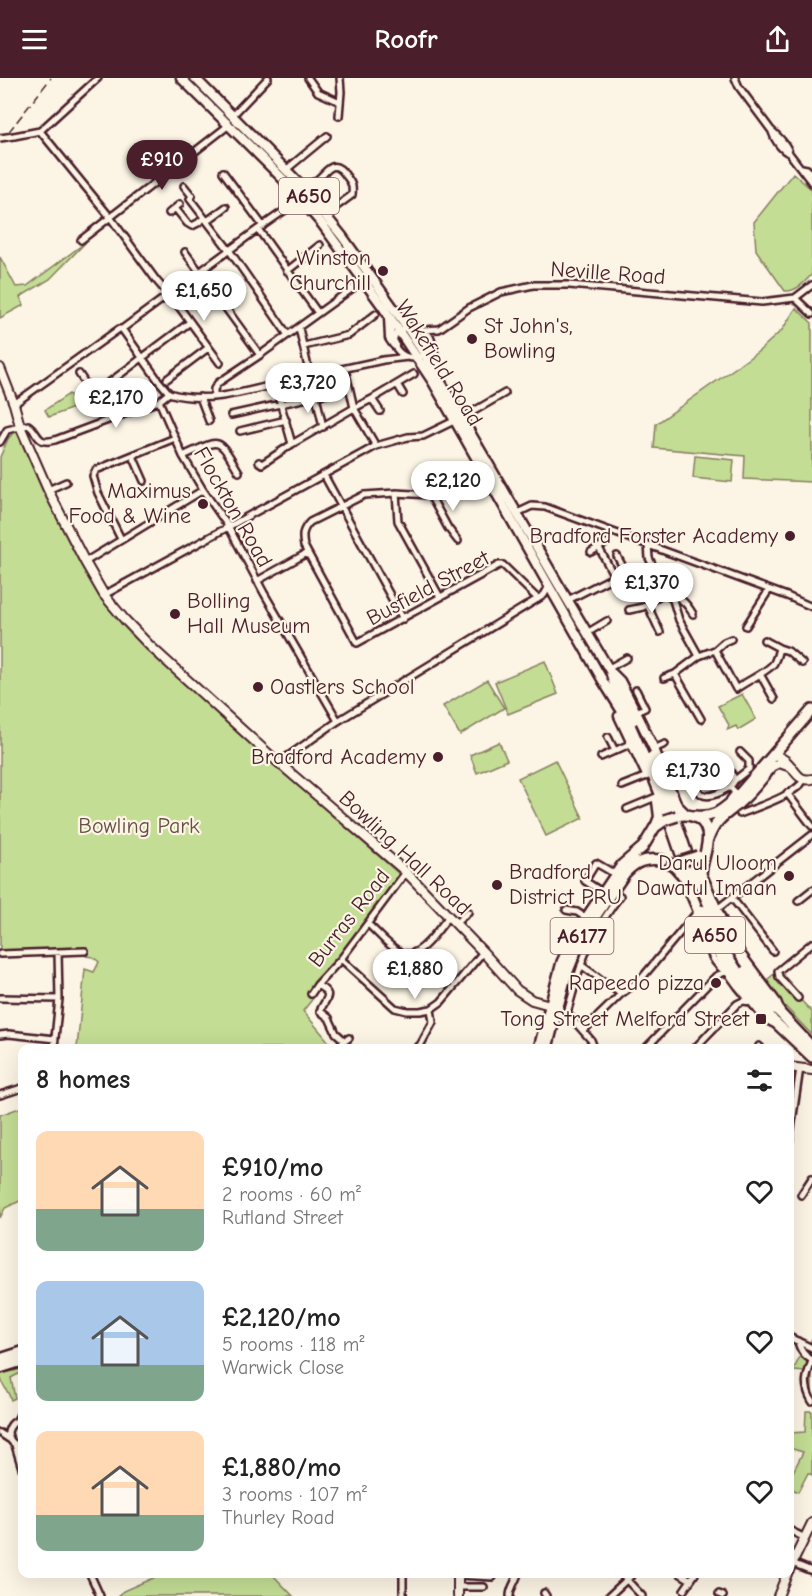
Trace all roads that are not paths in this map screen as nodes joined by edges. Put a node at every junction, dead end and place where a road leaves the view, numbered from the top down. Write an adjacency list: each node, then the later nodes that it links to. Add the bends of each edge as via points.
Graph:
1 (98, 78): 12 (street)
2 (182, 78): 11 (main road, Wakefield Road / A650)
3 (195, 78): 9 (main road, Wakefield Road / A650)
4 (268, 78): 9 (street)
5 (308, 78): 8 (street, via 318,92)
6 (340, 78): 8 (street)
7 (735, 78): 15 (street, via 784,152)
8 (340, 102): 10 (street)
9 (233, 115): 16 (main road, Wakefield Road / A650)
10 (339, 116)
11 (229, 124): 22 (main road, Wakefield Road / A650); 27 (street)
12 (40, 130): 14 (street, bridge); 27 (street)
13 (327, 136): 16 (street)
14 (0, 138)
15 (802, 168): 18 (street); 19 (street)
16 (287, 169): 20 (main road, Wakefield Road / A650)
17 (223, 172): 30 (street)
18 (812, 175)
19 (812, 183)
20 (300, 184): 29 (main road, Wakefield Road / A650); 29 (street, via 312,183 331,167 342,169 351,183 352,195 333,209)
21 (184, 186): 28 (street)
22 (301, 199): 30 (street); 37 (main road, Wakefield Road / A650)
23 (214, 204): 25 (street)
24 (226, 207): 25 (street)
25 (219, 212): 28 (street)
26 (169, 213): 28 (street, via 177,206 192,226)
27 (110, 217): 31 (street); 39 (street)
28 (206, 219): 33 (street)
29 (329, 219): 48 (main road, Wakefield Road / A650)
30 (260, 227): 33 (street); 35 (street)
31 (81, 240)
32 (320, 245): 35 (street)
33 (229, 250): 36 (street); 51 (street)
34 (185, 252): 36 (street)
35 (288, 270): 41 (street)
36 (199, 272): 39 (street); 56 (street)
37 (363, 280): 41 (street); 44 (main road, Wakefield Road / A650)
38 (812, 285): 40 (street)
39 (168, 295): 45 (street); 47 (street)
40 (795, 298): 43 (street); 49 (street, Neville Road, via 762,302 533,285 501,292)
41 (318, 313): 46 (street)
42 (376, 314): 53 (street, via 349,335)
43 (812, 314)
44 (389, 316): 48 (main road, Wakefield Road / A650); 52 (main road)
45 (190, 322): 55 (street); 58 (street)
46 (299, 328): 51 (street); 53 (street)
47 (122, 329): 58 (street); 80 (street)
48 (403, 329): 50 (street, via 411,326); 52 (street, via 395,337); 57 (main road, Wakefield Road / A650)
49 (439, 329): 50 (street); 54 (street)
50 (423, 330): 54 (street)
51 (288, 335): 56 (street)
52 (394, 345): 57 (street, via 400,354); 59 (street)
53 (304, 346): 66 (street)
54 (433, 346): 57 (street); 63 (main road)
55 (208, 348): 60 (street); 67 (street)
56 (260, 355): 77 (street, via 218,383)
57 (417, 356): 59 (street); 63 (main road, Wakefield Road / A650); 86 (main road, Wakefield Road / A650)
58 (144, 358): 71 (street); 73 (street)
59 (383, 360): 62 (street)
60 (220, 363)
61 (0, 368): 80 (street, Bowling Hall Road)
62 (345, 369): 66 (street); 70 (street)
63 (436, 373): 86 (main road, Wakefield Road / A650)
64 (80, 374): 73 (street)
65 (414, 374): 69 (street)
66 (310, 376): 68 (street, via 306,380)
67 (167, 379)
68 (275, 384): 77 (street); 81 (street)
69 (397, 384): 74 (street); 78 (street)
70 (348, 389): 75 (street); 82 (street)
71 (169, 393): 76 (street); 79 (street)
72 (505, 393): 86 (street)
73 (94, 394): 85 (street)
74 (403, 394)
75 (316, 396): 81 (street); 90 (street)
76 (200, 397): 77 (street); 88 (street)
77 (214, 397)
78 (372, 399): 82 (street); 83 (street)
79 (159, 401): 85 (street); 94 (street, Flockton Road)
80 (14, 404): 89 (street, Bowling Hall Road)
81 (281, 404): 84 (street); 87 (street)
82 (354, 408): 90 (street); 97 (street)
83 (380, 411)
84 (231, 415)
85 (109, 419): 89 (street, via 49,441 41,440 32,427)
86 (458, 419): 93 (street, via 423,436); 111 (main road, Wakefield Road / A650); 126 (main road, Wakefield Road / A650)
87 (286, 420): 92 (street); 96 (street)
88 (209, 421)
89 (20, 426): 95 (street, via 7,430); 106 (street, Bowling Hall Road)
90 (323, 427): 96 (street)
91 (405, 429): 93 (street)
92 (240, 431)
93 (408, 437): 97 (street)
94 (175, 438): 98 (street); 99 (street, Flockton Road)
95 (0, 442)
96 (292, 444): 100 (street, via 262,464)
97 (376, 446): 102 (street)
98 (133, 456): 104 (street); 113 (street, via 101,468 93,476)
99 (183, 456): 101 (street, via 209,444 220,444); 107 (street, Flockton Road)
100 (259, 462)
101 (239, 472)
102 (324, 475): 110 (street); 112 (street)
103 (452, 480): 109 (street)
104 (144, 481)
105 (66, 482): 106 (street)
106 (48, 490): 121 (street, Bowling Hall Road)
107 (203, 490): 112 (street, Flockton Road); 113 (street)
108 (396, 493): 109 (street); 110 (street, via 364,495); 132 (street, via 398,521)
109 (430, 495): 114 (street)
110 (341, 506): 119 (street, via 305,527 302,539); 139 (street)
111 (517, 513): 116 (street, via 532,506 545,507); 134 (main road, Wakefield Road / A650)
112 (228, 526): 125 (street, Flockton Road); 129 (street)
113 (121, 539): 121 (street)
114 (458, 541)
115 (606, 543): 117 (street)
116 (648, 545): 127 (street); 128 (street, via 649,558)
117 (599, 548): 118 (street); 123 (street)
118 (591, 552)
119 (308, 553): 125 (street); 139 (street, Busfield Street, via 357,644)
120 (617, 556): 122 (street)
121 (85, 562): 129 (street, Bowling Hall Road)
122 (625, 571): 123 (street); 124 (street)
123 (615, 576): 134 (street)
124 (629, 579)
125 (257, 581): 161 (street, Flockton Road)
126 (549, 586): 130 (street); 131 (main road, Wakefield Road / A650)
127 (769, 590): 136 (street); 141 (street)
128 (666, 593): 135 (street); 138 (street, via 680,597); 148 (street)
129 (104, 595): 170 (street, Bowling Hall Road, via 150,646)
130 (544, 595): 131 (street); 133 (street)
131 (555, 596): 155 (main road, Wakefield Road / A650)
132 (440, 597): 133 (street, Busfield Street, via 503,565); 139 (street, Busfield Street)
133 (538, 599): 161 (street)
134 (568, 600): 143 (main road, Wakefield Road / A650)
135 (647, 604): 137 (street); 142 (street)
136 (812, 607)
137 (629, 610)
138 (693, 614)
139 (403, 619)
140 (607, 621): 143 (street)
141 (746, 626)
142 (660, 632)
143 (587, 633): 151 (main road, Wakefield Road / A650)
144 (731, 639): 147 (street)
145 (764, 640): 146 (street)
146 (779, 648): 150 (street); 153 (street, via 773,664)
147 (715, 650): 148 (street); 153 (street, via 736,689)
148 (699, 656): 152 (street)
149 (627, 658): 151 (street)
150 (802, 663)
151 (610, 670): 159 (main road); 188 (main road, Wakefield Road / A650, via 667,793)
152 (675, 674): 154 (street); 160 (street)
153 (760, 674): 157 (street)
154 (664, 678)
155 (603, 681): 163 (main road, A650); 188 (main road, Wakefield Road / A650, via 631,726)
156 (636, 690): 159 (street, via 645,708)
157 (774, 699)
158 (812, 710): 168 (highway)
159 (636, 712): 165 (main road)
160 (701, 719)
161 (338, 721): 170 (street)
162 (609, 737): 166 (street)
163 (632, 743): 166 (street); 174 (main road, A650)
164 (665, 744): 165 (street)
165 (654, 749): 177 (main road)
166 (615, 751): 169 (street)
167 (740, 752): 175 (street, via 750,767)
168 (776, 755): 172 (highway); 173 (street); 183 (highway)
169 (601, 758)
170 (278, 763): 193 (street, Bowling Hall Road)
171 (722, 765): 175 (street)
172 (771, 767): 173 (street, via 780,764); 190 (highway, via 742,801 719,819)
173 (792, 768): 176 (street)
174 (647, 776): 178 (street); 181 (main road, A650)
175 (735, 780): 179 (street)
176 (808, 780): 180 (street)
177 (668, 781): 179 (street, via 686,774 697,790 708,796); 185 (main road)
178 (622, 786)
179 (730, 787): 183 (street, via 734,794)
180 (787, 793): 184 (street); 186 (street)
181 (656, 797): 182 (street); 187 (main road, A650, via 659,817)
182 (627, 809)
183 (720, 811): 185 (highway, via 710,816)
184 (740, 814)
185 (685, 816): 187 (highway, bridge, via 665,820); 190 (highway, via 703,823)
186 (812, 826)
187 (653, 830): 192 (highway, via 652,850 657,858); 194 (highway, A6177, via 643,847)
188 (677, 834): 226 (main road, A650, via 718,929 741,967); 227 (main road, A650, via 698,902 711,927 748,987)
189 (812, 835): 198 (street)
190 (708, 839): 191 (highway)
191 (702, 853): 192 (highway, bridge); 201 (highway, via 701,874)
192 (670, 863): 202 (highway, via 684,877); 235 (highway, A6177, via 645,860 632,865 622,876 582,936 566,976)
193 (406, 872): 204 (street, Bowling Hall Road); 207 (street, Burras Road)
194 (615, 874): 196 (highway, A6177); 196 (street, via 596,863 585,881)
195 (812, 890): 199 (street)
196 (602, 892): 205 (highway, A6177)
197 (622, 896): 215 (street, via 609,910)
198 (732, 898): 201 (street); 210 (street)
199 (798, 901)
200 (566, 910): 205 (street)
201 (716, 910): 226 (highway, via 741,956)
202 (698, 911): 216 (highway); 219 (street, via 641,979)
203 (468, 912): 206 (street)
204 (449, 916): 206 (street, Bowling Hall Road); 207 (street, via 421,950 411,954 400,953)
205 (586, 918): 224 (highway, A6177, via 562,962)
206 (456, 923): 212 (street, Bowling Hall Road)
207 (368, 924): 214 (street, Burras Road)
208 (812, 943): 221 (street, via 778,971)
209 (85, 951): 211 (street)
210 (773, 951)
211 (58, 952): 213 (street); 222 (street)
212 (483, 952): 224 (street, Bowling Hall Road, via 517,990); 225 (street)
213 (0, 954)
214 (341, 959): 217 (street, Burras Road); 225 (street, via 395,1008)
215 (581, 965): 219 (street); 228 (street, via 567,1013)
216 (728, 974): 223 (highway); 237 (street, via 716,976)
217 (317, 985): 218 (street, Burras Road); 232 (street, Burras Road, via 328,995 320,1011 329,1018 336,1033 347,1040)
218 (311, 994)
219 (621, 994): 228 (street)
220 (0, 998): 222 (street)
221 (798, 998)
222 (59, 999): 230 (street)
223 (753, 1003): 227 (highway); 238 (street, via 737,1004)
224 (550, 1005): 234 (highway, A6177)
225 (431, 1009): 233 (street, via 433,1022)
226 (780, 1013): 239 (highway, A650)
227 (776, 1023): 239 (highway, A650)
228 (583, 1031): 236 (street)
229 (0, 1035): 230 (street)
230 (55, 1039): 231 (street)
231 (54, 1044)
232 (342, 1044)
233 (421, 1044)
234 (539, 1044)
235 (548, 1044)
236 (592, 1044)
237 (650, 1044)
238 (698, 1044)
239 (811, 1052): 241 (street)
240 (794, 1067): 241 (street)
241 (800, 1068): 242 (street); 245 (street)
242 (812, 1070)
243 (18, 1089): 244 (street)
244 (0, 1095)
245 (794, 1109)
246 (812, 1178): 247 (street)
247 (801, 1195)
248 (794, 1339): 249 (street)
249 (798, 1341): 250 (street); 253 (street, via 802,1352)
250 (810, 1344)
251 (18, 1353): 252 (highway)
252 (0, 1359)
253 (812, 1360): 256 (street, via 805,1383)
254 (18, 1362): 255 (highway)
255 (0, 1368)
256 (812, 1401)
257 (18, 1423): 259 (street)
258 (0, 1427): 259 (street)
259 (9, 1428): 261 (street)
260 (0, 1433): 261 (street)
261 (9, 1439): 262 (street)
262 (15, 1445): 263 (street)
263 (18, 1454)
264 (812, 1523): 266 (street)
265 (794, 1532): 266 (street)
266 (805, 1538): 267 (street)
267 (794, 1559)
268 (794, 1571): 269 (street)
269 (812, 1571)
270 (92, 1578): 281 (street)
271 (403, 1578): 282 (street)
272 (458, 1578): 278 (street)
273 (518, 1578): 284 (street)
274 (688, 1578): 277 (street)
275 (785, 1578): 287 (street)
276 (627, 1580): 285 (street); 286 (street)
277 (691, 1580): 280 (street)
278 (458, 1587): 279 (street); 283 (street)
279 (484, 1587)
280 (684, 1590)
281 (100, 1596)
282 (403, 1596)
283 (458, 1596)
284 (510, 1596)
285 (609, 1596)
286 (642, 1596)
287 (778, 1596)

